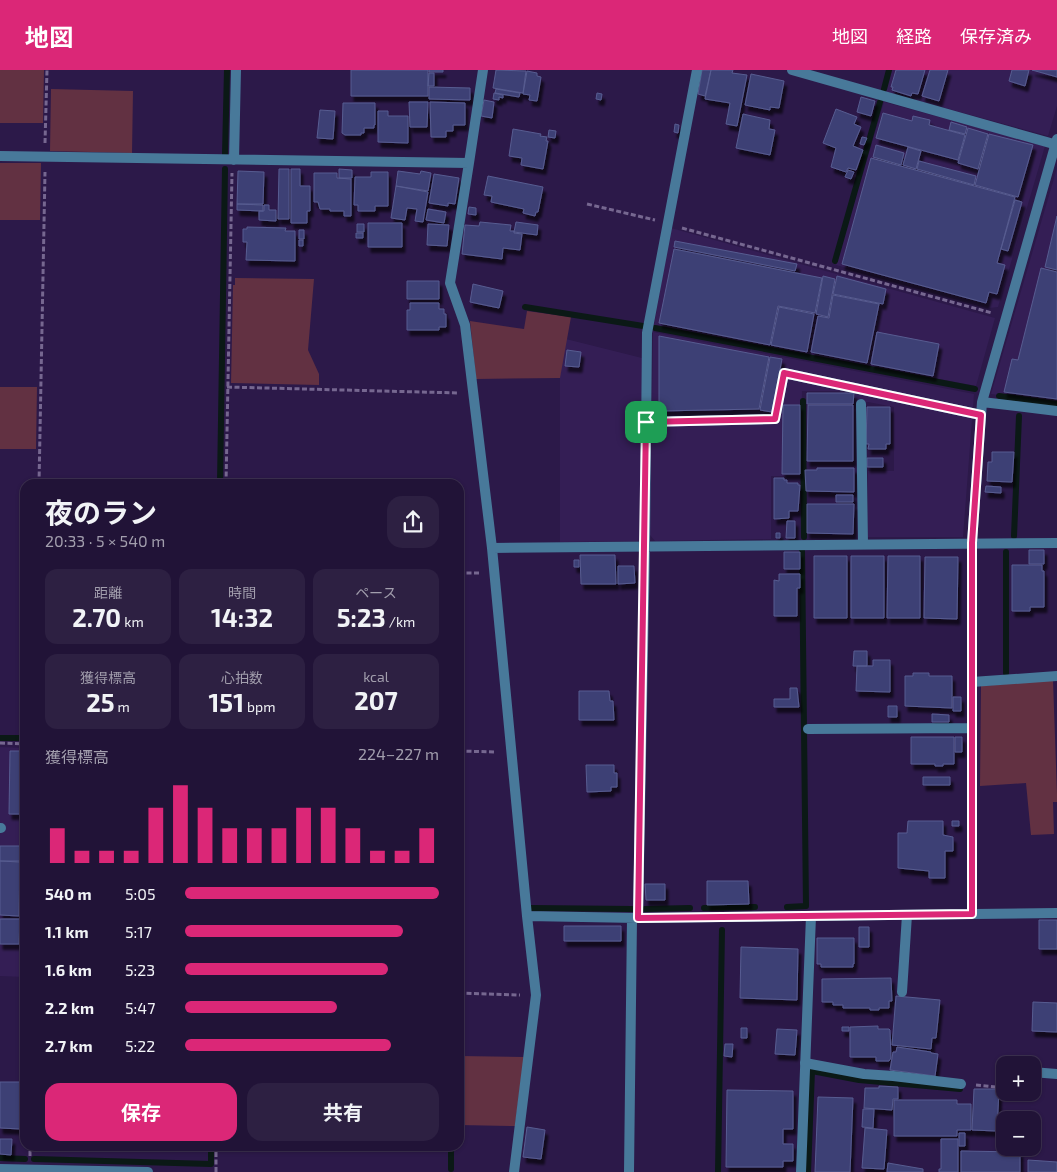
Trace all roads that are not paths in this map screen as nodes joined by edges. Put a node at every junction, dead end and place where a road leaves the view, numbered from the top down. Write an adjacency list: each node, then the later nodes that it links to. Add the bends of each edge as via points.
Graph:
1 (236, 70): 7 (street)
2 (483, 70): 8 (street)
3 (697, 70): 13 (street, via 647,333)
4 (792, 70): 5 (street)
5 (1056, 143): 9 (street)
6 (0, 156): 7 (street)
7 (233, 160): 8 (street)
8 (469, 163): 18 (street, via 450,282 466,325)
9 (982, 402): 11 (street); 12 (street)
10 (861, 404): 16 (street)
11 (1057, 411)
12 (981, 415): 13 (street, via 784,373 775,419); 14 (street)
13 (646, 422): 17 (street)
14 (972, 543): 15 (street); 16 (street); 20 (street)
15 (1057, 543)
16 (862, 544): 17 (street)
17 (645, 546): 18 (street); 28 (street)
18 (492, 548): 26 (street)
19 (1057, 676): 20 (street)
20 (972, 682): 21 (street)
21 (972, 728): 22 (street); 23 (street)
22 (808, 729)
23 (972, 914): 24 (street); 25 (street)
24 (1057, 914)
25 (906, 915): 27 (street); 29 (street)
26 (527, 916): 28 (street); 36 (street, via 536,995)
27 (811, 916): 28 (street); 30 (street)
28 (635, 918): 37 (street)
29 (902, 992)
30 (805, 1063): 33 (street, via 864,1074); 38 (street)
31 (1041, 1073): 32 (street)
32 (1057, 1074)
33 (961, 1084)
34 (0, 1170): 35 (street)
35 (148, 1172)
36 (514, 1172)
37 (629, 1172)
38 (801, 1172)

